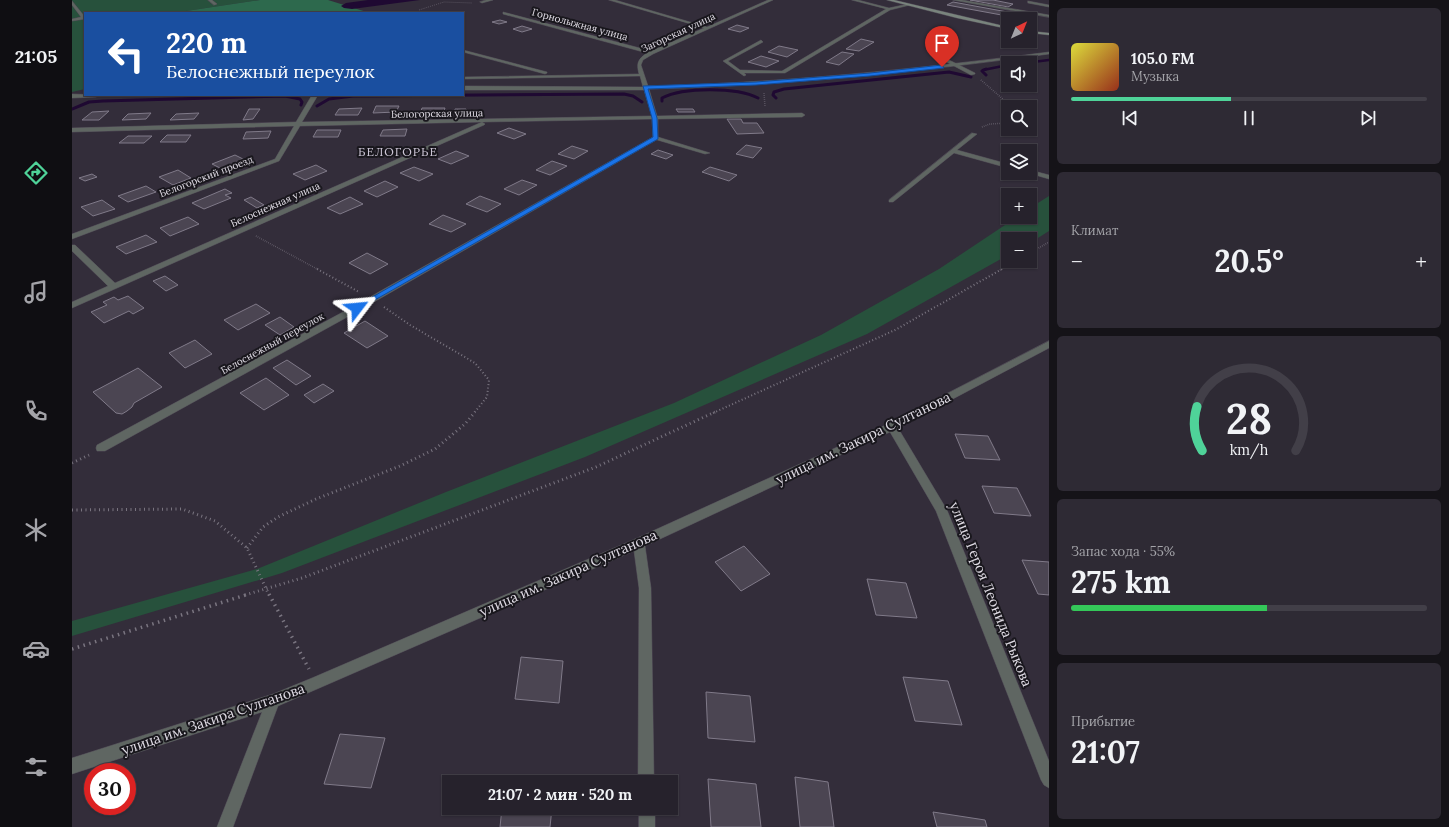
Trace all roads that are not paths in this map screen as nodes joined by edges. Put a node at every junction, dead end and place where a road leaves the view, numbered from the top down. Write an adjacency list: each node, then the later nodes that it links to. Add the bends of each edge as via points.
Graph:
1 (210, 0): 11 (street)
2 (490, 0): 9 (street)
3 (611, 0): 23 (street)
4 (771, 0): 23 (street, Загорская улица)
5 (854, 0): 14 (street)
6 (889, 0): 12 (street)
7 (955, 0): 15 (street)
8 (72, 2): 20 (street, via 84,18)
9 (482, 2)
10 (1029, 2): 13 (street)
11 (215, 4)
12 (908, 5): 14 (street); 22 (street)
13 (1049, 6)
14 (889, 9): 32 (street, via 783,72)
15 (1020, 12)
16 (504, 13): 29 (street, Горнолыжная улица)
17 (1037, 15): 18 (street)
18 (1049, 16)
19 (1037, 19): 21 (street)
20 (72, 20)
21 (1049, 22)
22 (1001, 26)
23 (708, 28): 29 (street, Загорская улица)
24 (1037, 33): 25 (street)
25 (1049, 34)
26 (761, 41): 32 (street, via 725,61)
27 (464, 51): 35 (street)
28 (1049, 52): 31 (street)
29 (651, 53): 34 (street, Загорская улица, via 641,59)
30 (941, 58): 31 (street)
31 (956, 65): 33 (street); 37 (street)
32 (739, 72): 37 (street)
33 (973, 74)
34 (641, 75): 35 (street); 38 (street, Загорская улица)
35 (557, 76): 36 (street)
36 (464, 78)
37 (756, 83): 38 (street)
38 (645, 87): 39 (street); 45 (street)
39 (464, 88)
40 (84, 91): 41 (street)
41 (75, 96): 43 (street)
42 (314, 96): 47 (street, Белогорский проезд)
43 (72, 101)
44 (802, 115): 45 (street, Белогорская улица)
45 (654, 118): 46 (street, Белогорская улица); 50 (street)
46 (486, 122): 47 (street, Белогорская улица); 59 (street, Белоснежная улица)
47 (298, 124): 48 (street, Белогорская улица); 57 (street, Белогорский проезд, via 277,160)
48 (72, 130)
49 (974, 134): 51 (street)
50 (656, 138): 52 (street); 63 (street, Белоснежный переулок)
51 (953, 150): 53 (street); 56 (street)
52 (707, 153)
53 (1001, 164)
54 (1037, 174): 55 (street)
55 (1049, 177)
56 (892, 201)
57 (72, 237)
58 (72, 247): 59 (street)
59 (113, 286): 60 (street, Белоснежная улица)
60 (72, 305)
61 (1049, 344): 62 (street, улица им. Закира Султанова)
62 (892, 427): 64 (street, улица им. Закира Султанова); 68 (street, улица Героя Леонида Рыкова, via 941,510)
63 (102, 448)
64 (639, 543): 65 (street, улица им. Закира Султанова); 67 (street, via 645,588)
65 (273, 701): 66 (street, улица им. Закира Султанова); 70 (street)
66 (72, 766)
67 (646, 775)
68 (1049, 780)
69 (647, 815): 71 (street)
70 (225, 827)
71 (647, 827)

